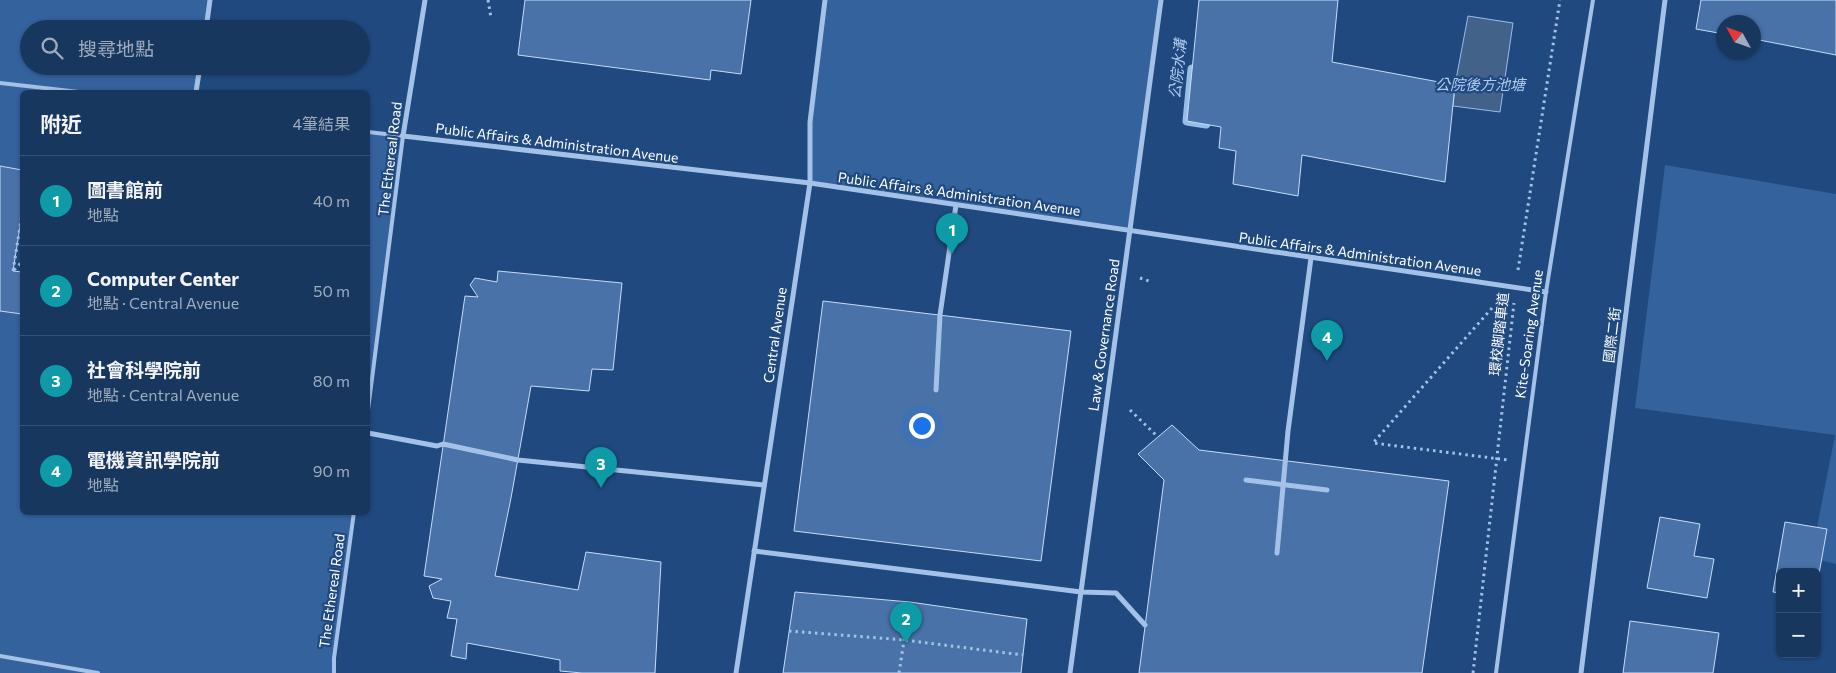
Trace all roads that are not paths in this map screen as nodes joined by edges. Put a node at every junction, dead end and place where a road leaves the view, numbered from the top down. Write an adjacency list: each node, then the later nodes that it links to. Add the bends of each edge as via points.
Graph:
1 (210, 0): 7 (street)
2 (425, 0): 13 (street, The Ethereal Road)
3 (825, 0): 14 (street, Central Avenue, via 810,122)
4 (1161, 0): 16 (street, Law & Governance Road)
5 (1593, 0): 18 (lane, Kite-Soaring Avenue)
6 (1665, 0): 37 (street, 國際二街)
7 (207, 20)
8 (199, 75): 11 (street)
9 (0, 83): 10 (lane)
10 (61, 90)
11 (196, 90)
12 (370, 132): 13 (lane, Public Affairs & Administration Avenue)
13 (403, 136): 14 (street, Public Affairs & Administration Avenue); 20 (lane, The Ethereal Road)
14 (810, 183): 15 (street, Public Affairs & Administration Avenue); 23 (street, Central Avenue)
15 (956, 205): 16 (street, Public Affairs & Administration Avenue); 19 (street, via 940,315)
16 (1129, 231): 17 (street, Public Affairs & Administration Avenue); 29 (street, Law & Governance Road)
17 (1312, 258): 18 (street, Public Affairs & Administration Avenue); 24 (street)
18 (1546, 292): 36 (lane, Kite-Soaring Avenue)
19 (936, 390)
20 (370, 394)
21 (370, 433): 23 (street, via 518,460)
22 (1246, 480): 24 (street)
23 (764, 485): 27 (street, Central Avenue)
24 (1283, 485): 25 (street); 28 (street)
25 (1327, 490)
26 (354, 515): 33 (lane, The Ethereal Road)
27 (754, 551): 29 (street); 34 (street, Central Avenue)
28 (1277, 553)
29 (1081, 592): 30 (street, via 1116,593); 35 (street, Law & Governance Road)
30 (1146, 624)
31 (0, 656): 32 (lane)
32 (98, 673)
33 (334, 673)
34 (736, 673)
35 (1070, 673)
36 (1496, 673)
37 (1582, 673)

